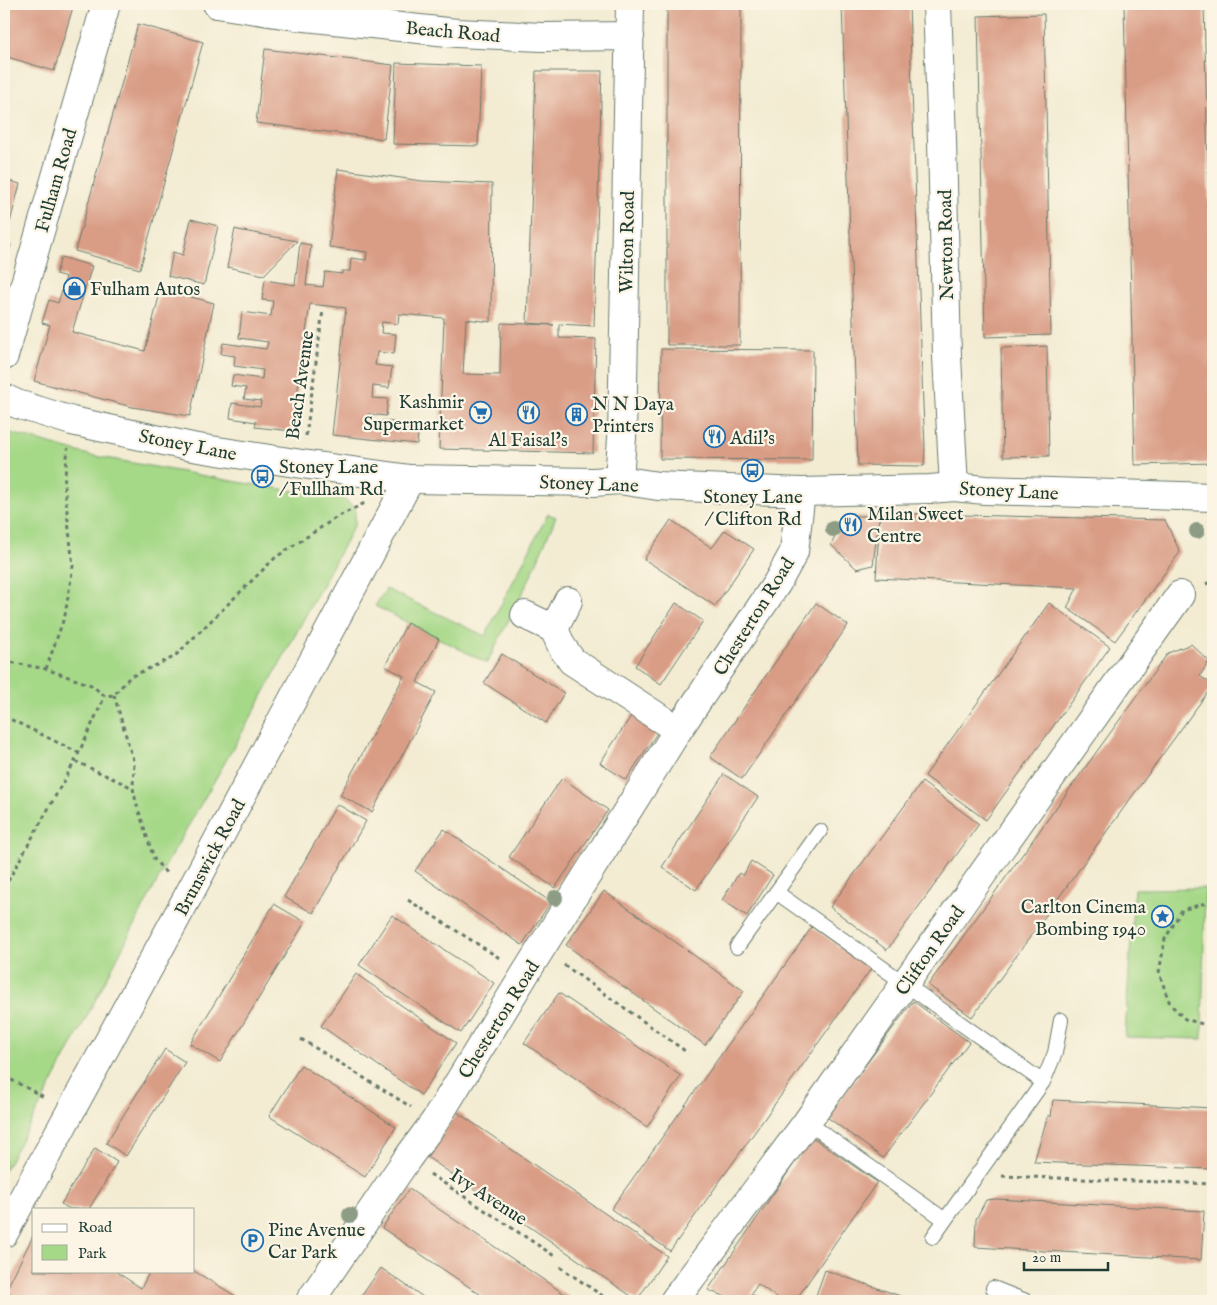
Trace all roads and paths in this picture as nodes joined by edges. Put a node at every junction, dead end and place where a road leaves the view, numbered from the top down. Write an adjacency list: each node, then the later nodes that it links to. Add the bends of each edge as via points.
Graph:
1 (106, 4): 7 (street, Fulham Road)
2 (217, 4): 5 (street, Beach Road, via 457,33 542,38)
3 (630, 4): 5 (street, Wilton Road)
4 (937, 4): 13 (street, Newton Road)
5 (630, 36): 12 (street, Wilton Road)
6 (323, 310): 10 (path, Beach Avenue)
7 (4, 356)
8 (4, 398): 9 (street, Stoney Lane)
9 (72, 421): 10 (street, Stoney Lane, via 192,447); 22 (path, via 64,484 73,566 65,615)
10 (302, 464): 11 (street, Stoney Lane)
11 (410, 479): 12 (street, Stoney Lane); 33 (street, Brunswick Road)
12 (619, 480): 14 (street, Stoney Lane, via 658,486)
13 (954, 487): 14 (street, Stoney Lane); 15 (street, Stoney Lane)
14 (801, 492): 26 (street, Chesterton Road, via 794,552 777,583)
15 (1213, 497)
16 (371, 500): 23 (path, via 276,557 174,657 130,677)
17 (1180, 595): 39 (street, Clifton Road)
18 (568, 601): 20 (street)
19 (525, 615): 20 (street)
20 (554, 629): 26 (street, via 572,661)
21 (4, 661): 22 (path)
22 (46, 670): 24 (path, via 91,685)
23 (114, 695): 24 (path); 29 (path, via 134,764)
24 (105, 696): 27 (path)
25 (4, 716): 27 (path)
26 (678, 730): 37 (street, Chesterton Road)
27 (79, 753): 28 (path)
28 (75, 761): 29 (path); 31 (path)
29 (134, 788): 33 (path, via 154,858)
30 (820, 830): 32 (lane)
31 (4, 888)
32 (776, 892): 36 (lane); 39 (lane)
33 (187, 898): 46 (street, Brunswick Road)
34 (408, 900): 38 (path)
35 (1213, 903): 41 (path, via 1182,910 1165,939 1159,973 1170,1004 1184,1019)
36 (737, 947)
37 (541, 948): 38 (street, Chesterton Road); 43 (path)
38 (525, 974): 47 (street, Chesterton Road)
39 (906, 983): 45 (lane); 48 (street, Clifton Road)
40 (1061, 1020): 45 (lane, via 1056,1053)
41 (1213, 1027)
42 (302, 1039): 47 (path)
43 (688, 1053)
44 (4, 1076): 46 (path)
45 (1043, 1082): 52 (lane)
46 (70, 1112): 53 (street, Brunswick Road)
47 (435, 1122): 49 (street, Chesterton Road)
48 (807, 1122): 52 (lane); 60 (street, Clifton Road)
49 (407, 1159): 55 (path, Ivy Avenue); 58 (street, Chesterton Road)
50 (999, 1176): 51 (path)
51 (1213, 1184)
52 (945, 1220): 54 (lane)
53 (4, 1232)
54 (933, 1237)
55 (556, 1257)
56 (560, 1267): 59 (path)
57 (993, 1288): 61 (lane)
58 (310, 1301)
59 (610, 1301)
60 (674, 1301)
61 (1026, 1301)

